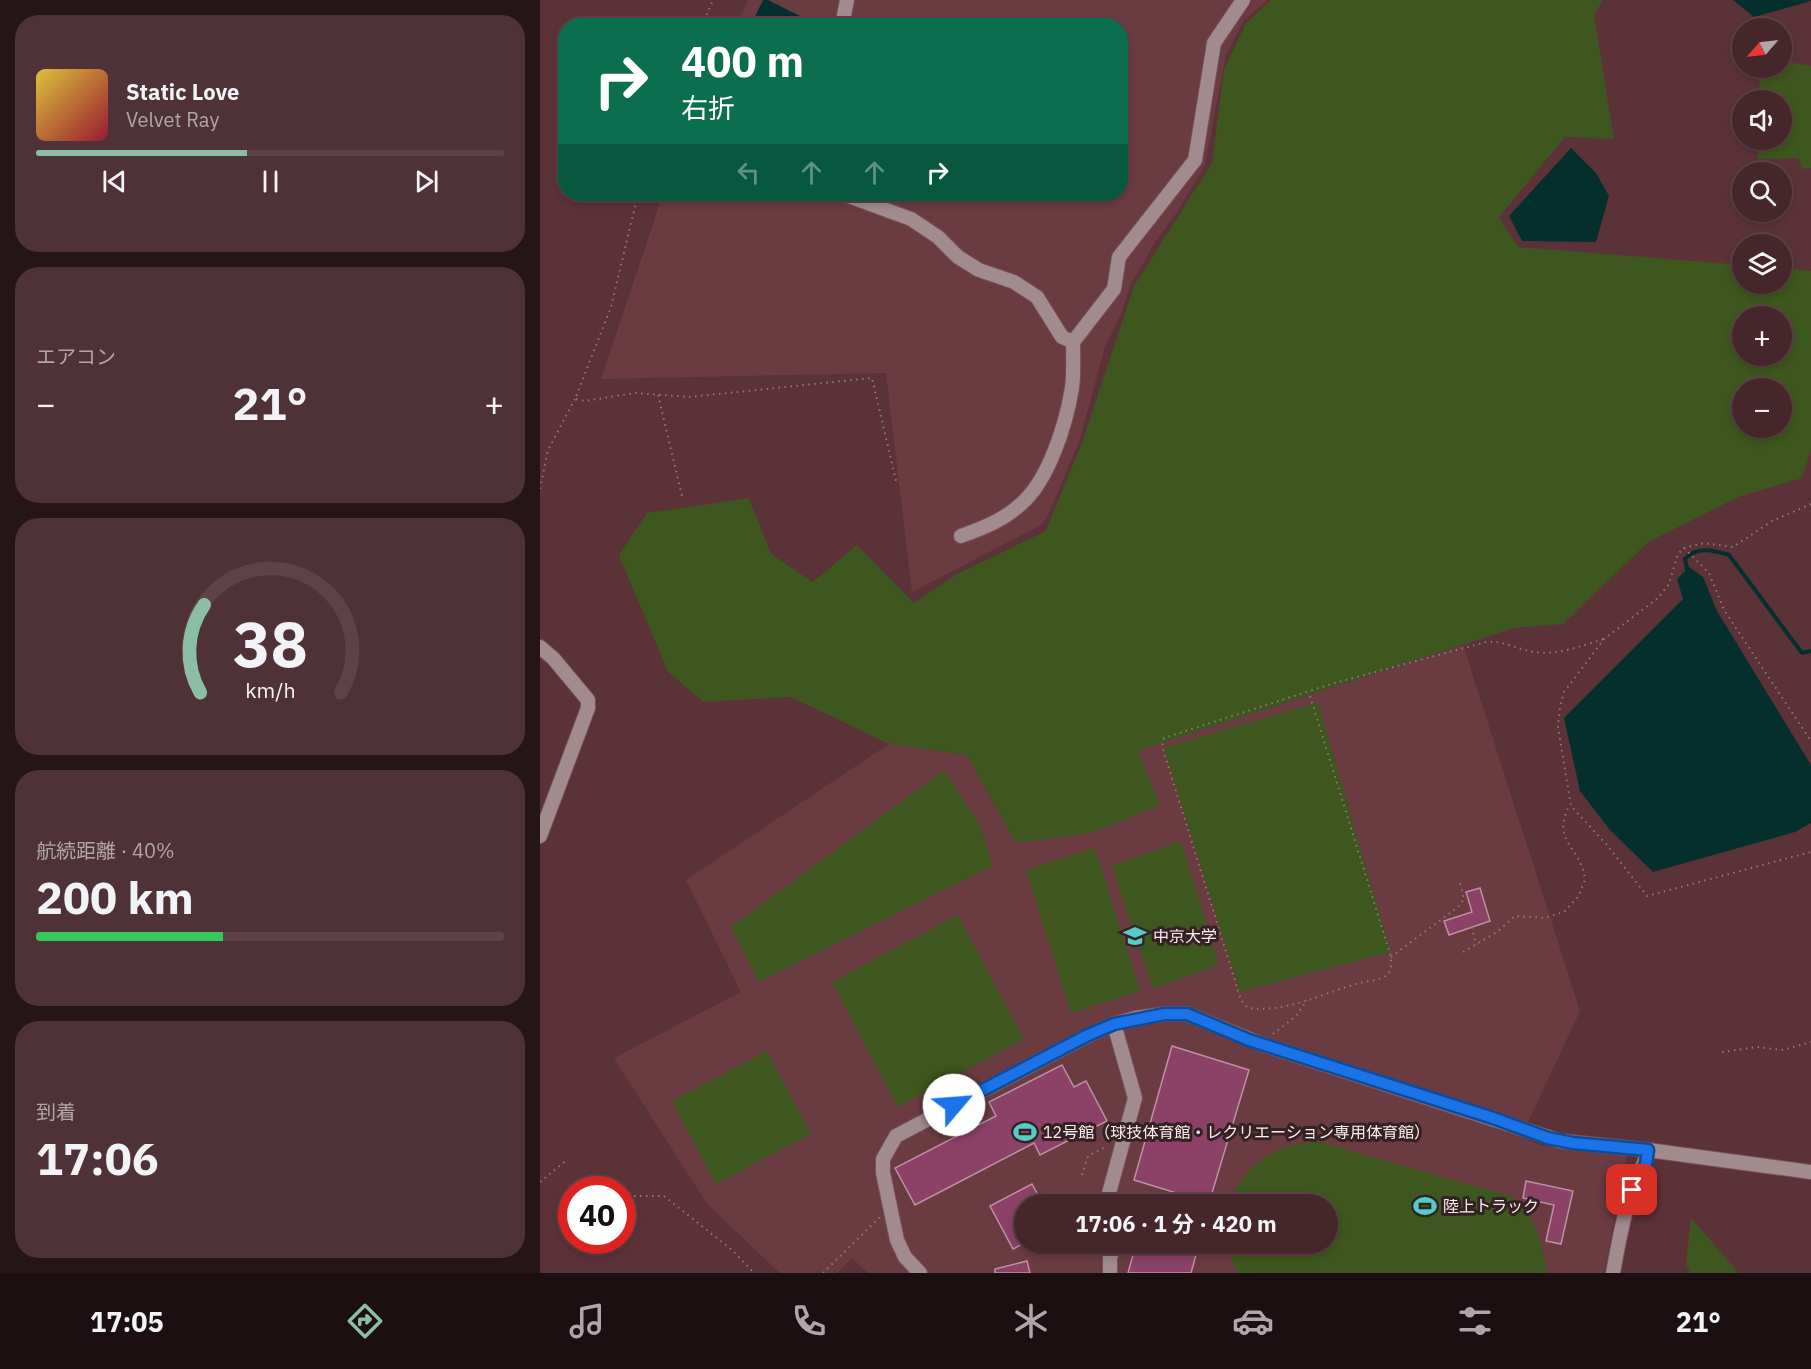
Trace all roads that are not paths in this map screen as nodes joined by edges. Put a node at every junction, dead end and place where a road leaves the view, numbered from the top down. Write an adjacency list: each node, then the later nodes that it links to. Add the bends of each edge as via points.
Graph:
1 (847, 0): 3 (street)
2 (1243, 0): 5 (street, via 1214,43 1195,160 1119,257 1114,289)
3 (844, 18)
4 (862, 201): 5 (street, via 911,219 958,257 1037,297 1062,337)
5 (1073, 342): 6 (street, via 1072,388 1052,456 1037,487 992,524)
6 (961, 536)
7 (540, 647): 8 (street, via 588,700)
8 (540, 836)
9 (1114, 1024): 10 (street, via 1164,1014 1187,1014 1264,1045 1548,1138); 12 (street, via 1135,1098); 14 (street, via 896,1136 883,1159 883,1173 897,1240)
10 (1648, 1150): 11 (street); 16 (street, via 1625,1214)
11 (1811, 1172)
12 (1109, 1194)
13 (1111, 1254): 15 (street)
14 (918, 1272)
15 (1110, 1273)
16 (1613, 1273)

